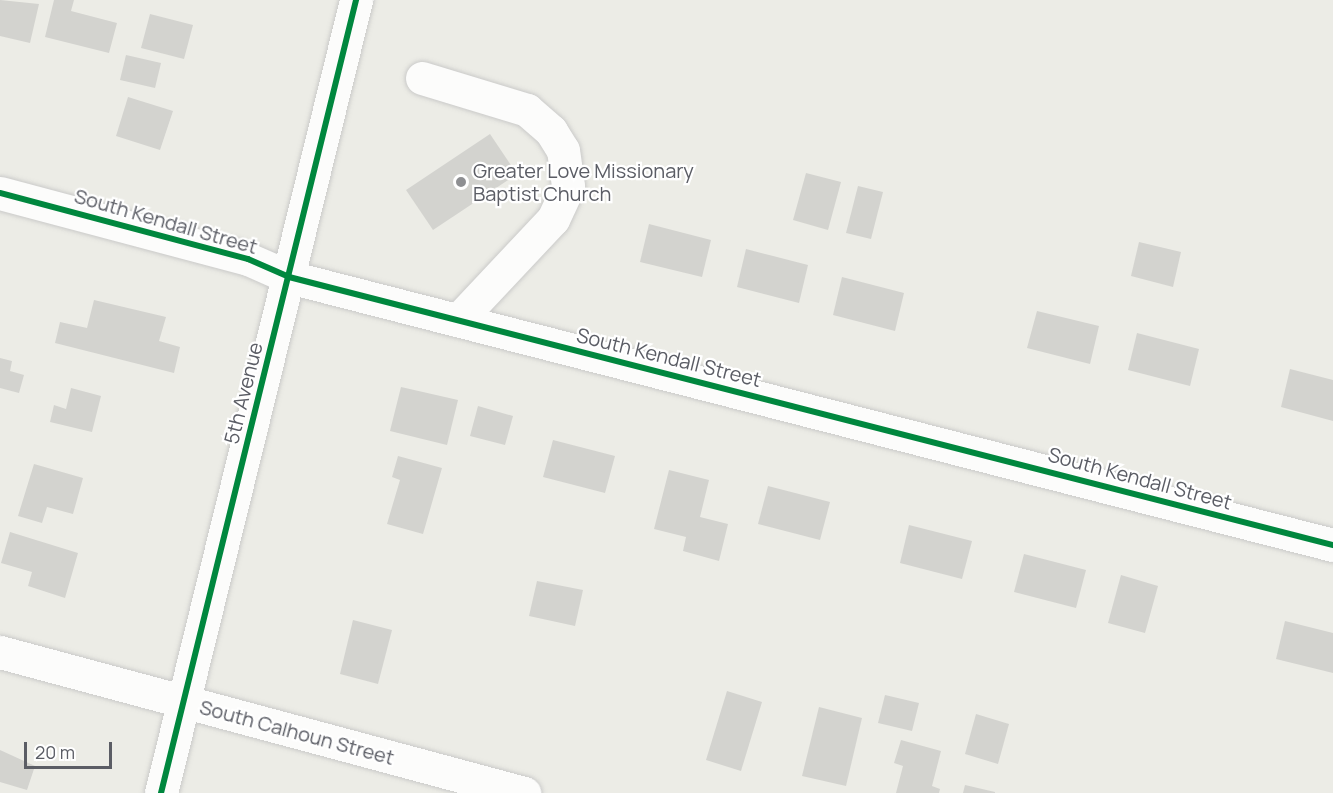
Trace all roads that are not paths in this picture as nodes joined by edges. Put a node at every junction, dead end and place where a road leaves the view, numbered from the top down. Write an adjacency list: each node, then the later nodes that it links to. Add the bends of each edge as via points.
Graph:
1 (356, 0): 4 (street, 5th Avenue)
2 (422, 78): 5 (street, via 527,110 551,131 563,150 568,187 553,219)
3 (0, 192): 4 (street, South Kendall Street, via 248,259)
4 (289, 277): 5 (street, South Kendall Street); 8 (street, 5th Avenue)
5 (458, 320): 6 (street, South Kendall Street)
6 (1333, 545)
7 (0, 652): 8 (street, South Calhoun Street)
8 (184, 701): 9 (street, 5th Avenue); 10 (street, South Calhoun Street)
9 (161, 793)
10 (524, 793)

